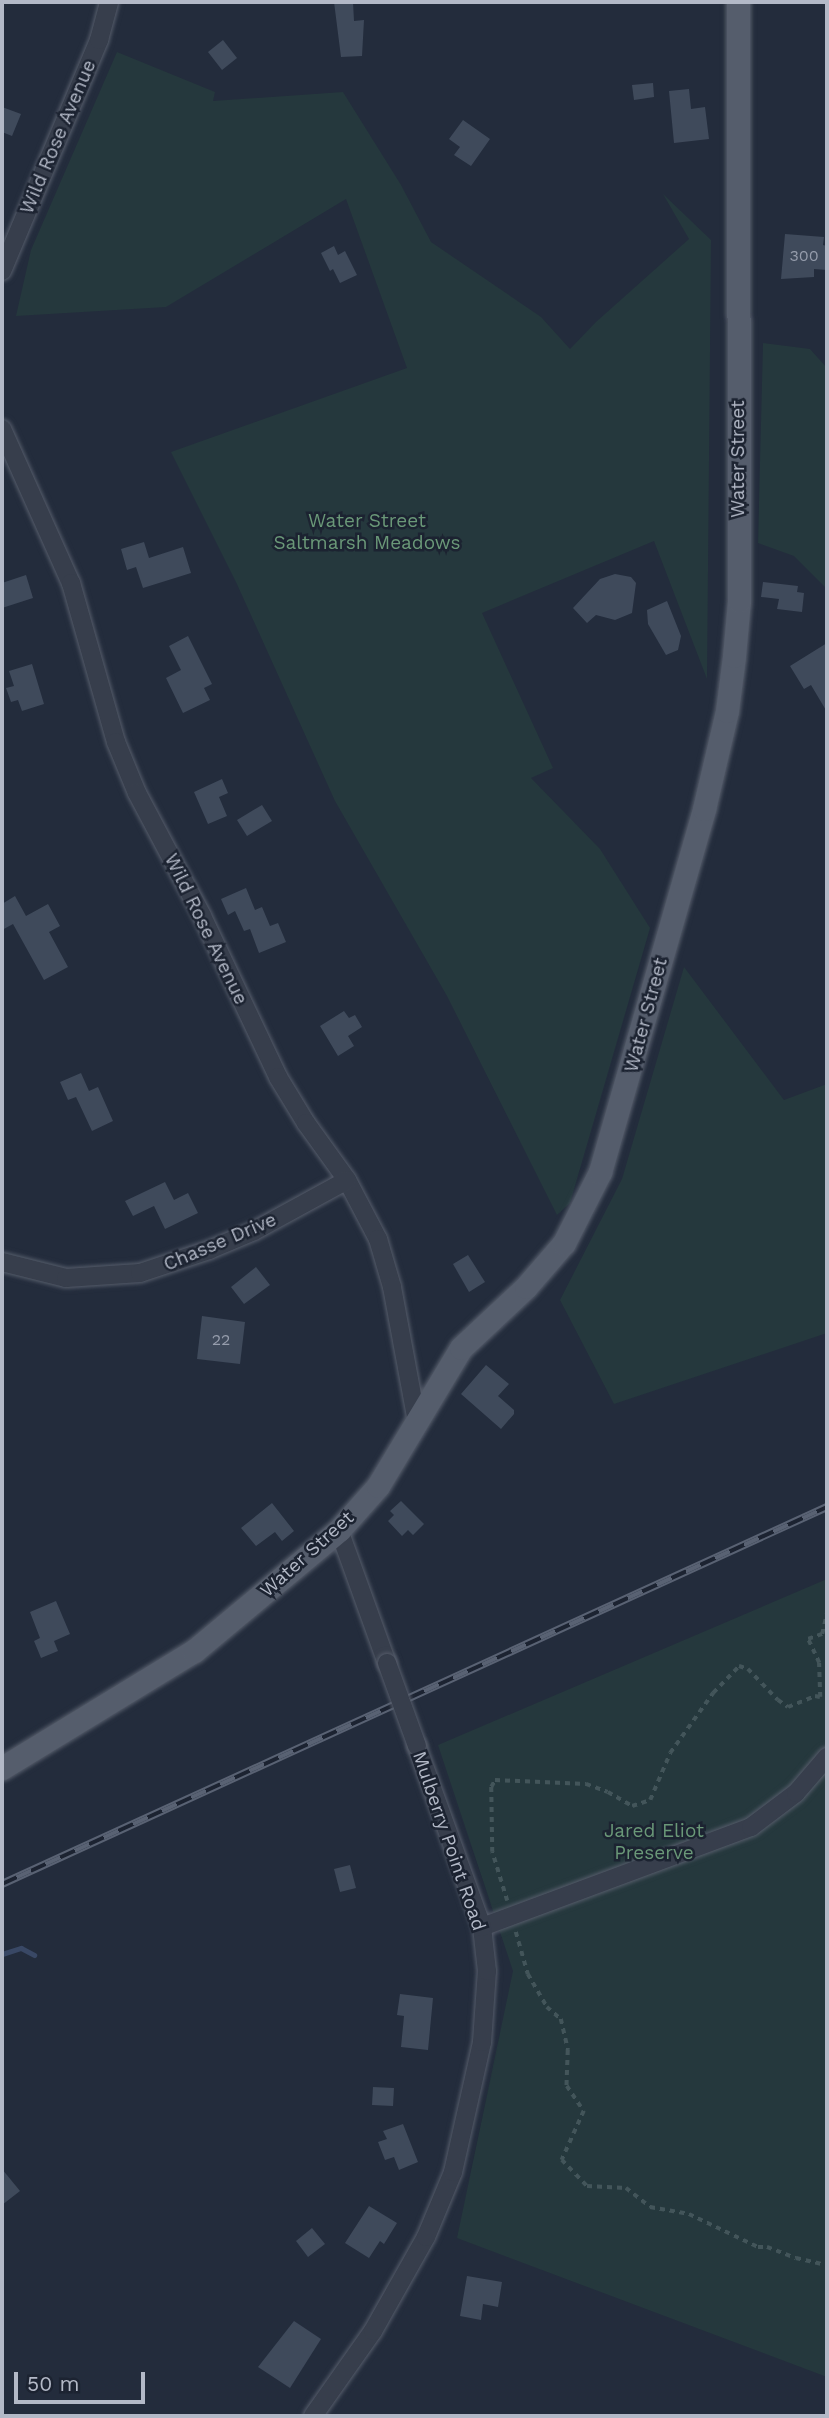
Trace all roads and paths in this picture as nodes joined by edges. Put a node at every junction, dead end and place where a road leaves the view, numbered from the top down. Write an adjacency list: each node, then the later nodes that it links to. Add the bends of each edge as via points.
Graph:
1 (109, 2): 3 (street, Wild Rose Avenue, via 99,40)
2 (738, 2): 7 (main road, Water Street, via 739,601 727,711 704,809 600,1172 564,1243 526,1287 461,1348)
3 (2, 271)
4 (2, 429): 5 (street, Wild Rose Avenue, via 75,593 116,742 137,793 202,916 278,1077)
5 (347, 1180): 6 (street, Chasse Drive, via 254,1231 140,1273 66,1278); 7 (street, Wild Rose Avenue, via 372,1223 386,1262)
6 (2, 1262)
7 (417, 1422): 8 (main road, Water Street, via 378,1486)
8 (339, 1530): 11 (main road, Water Street, via 194,1651); 13 (street, Mulberry Point Road, bridge)
9 (827, 1612): 12 (path, via 822,1634 808,1639 819,1663 820,1698 788,1707 739,1666 713,1693 670,1753 650,1800 632,1806 586,1784 495,1780 491,1787 492,1852)
10 (827, 1757): 12 (street, via 796,1793 751,1827)
11 (2, 1768)
12 (512, 1917): 13 (street); 14 (path, via 528,1975 547,2007 561,2019 568,2050 568,2086 584,2111 562,2160 587,2186 626,2188 650,2207 689,2214 758,2247)
13 (482, 1927): 15 (street, Mulberry Point Road, via 487,1972 482,2042 453,2172 426,2237 373,2331)
14 (827, 2265)
15 (313, 2416)

